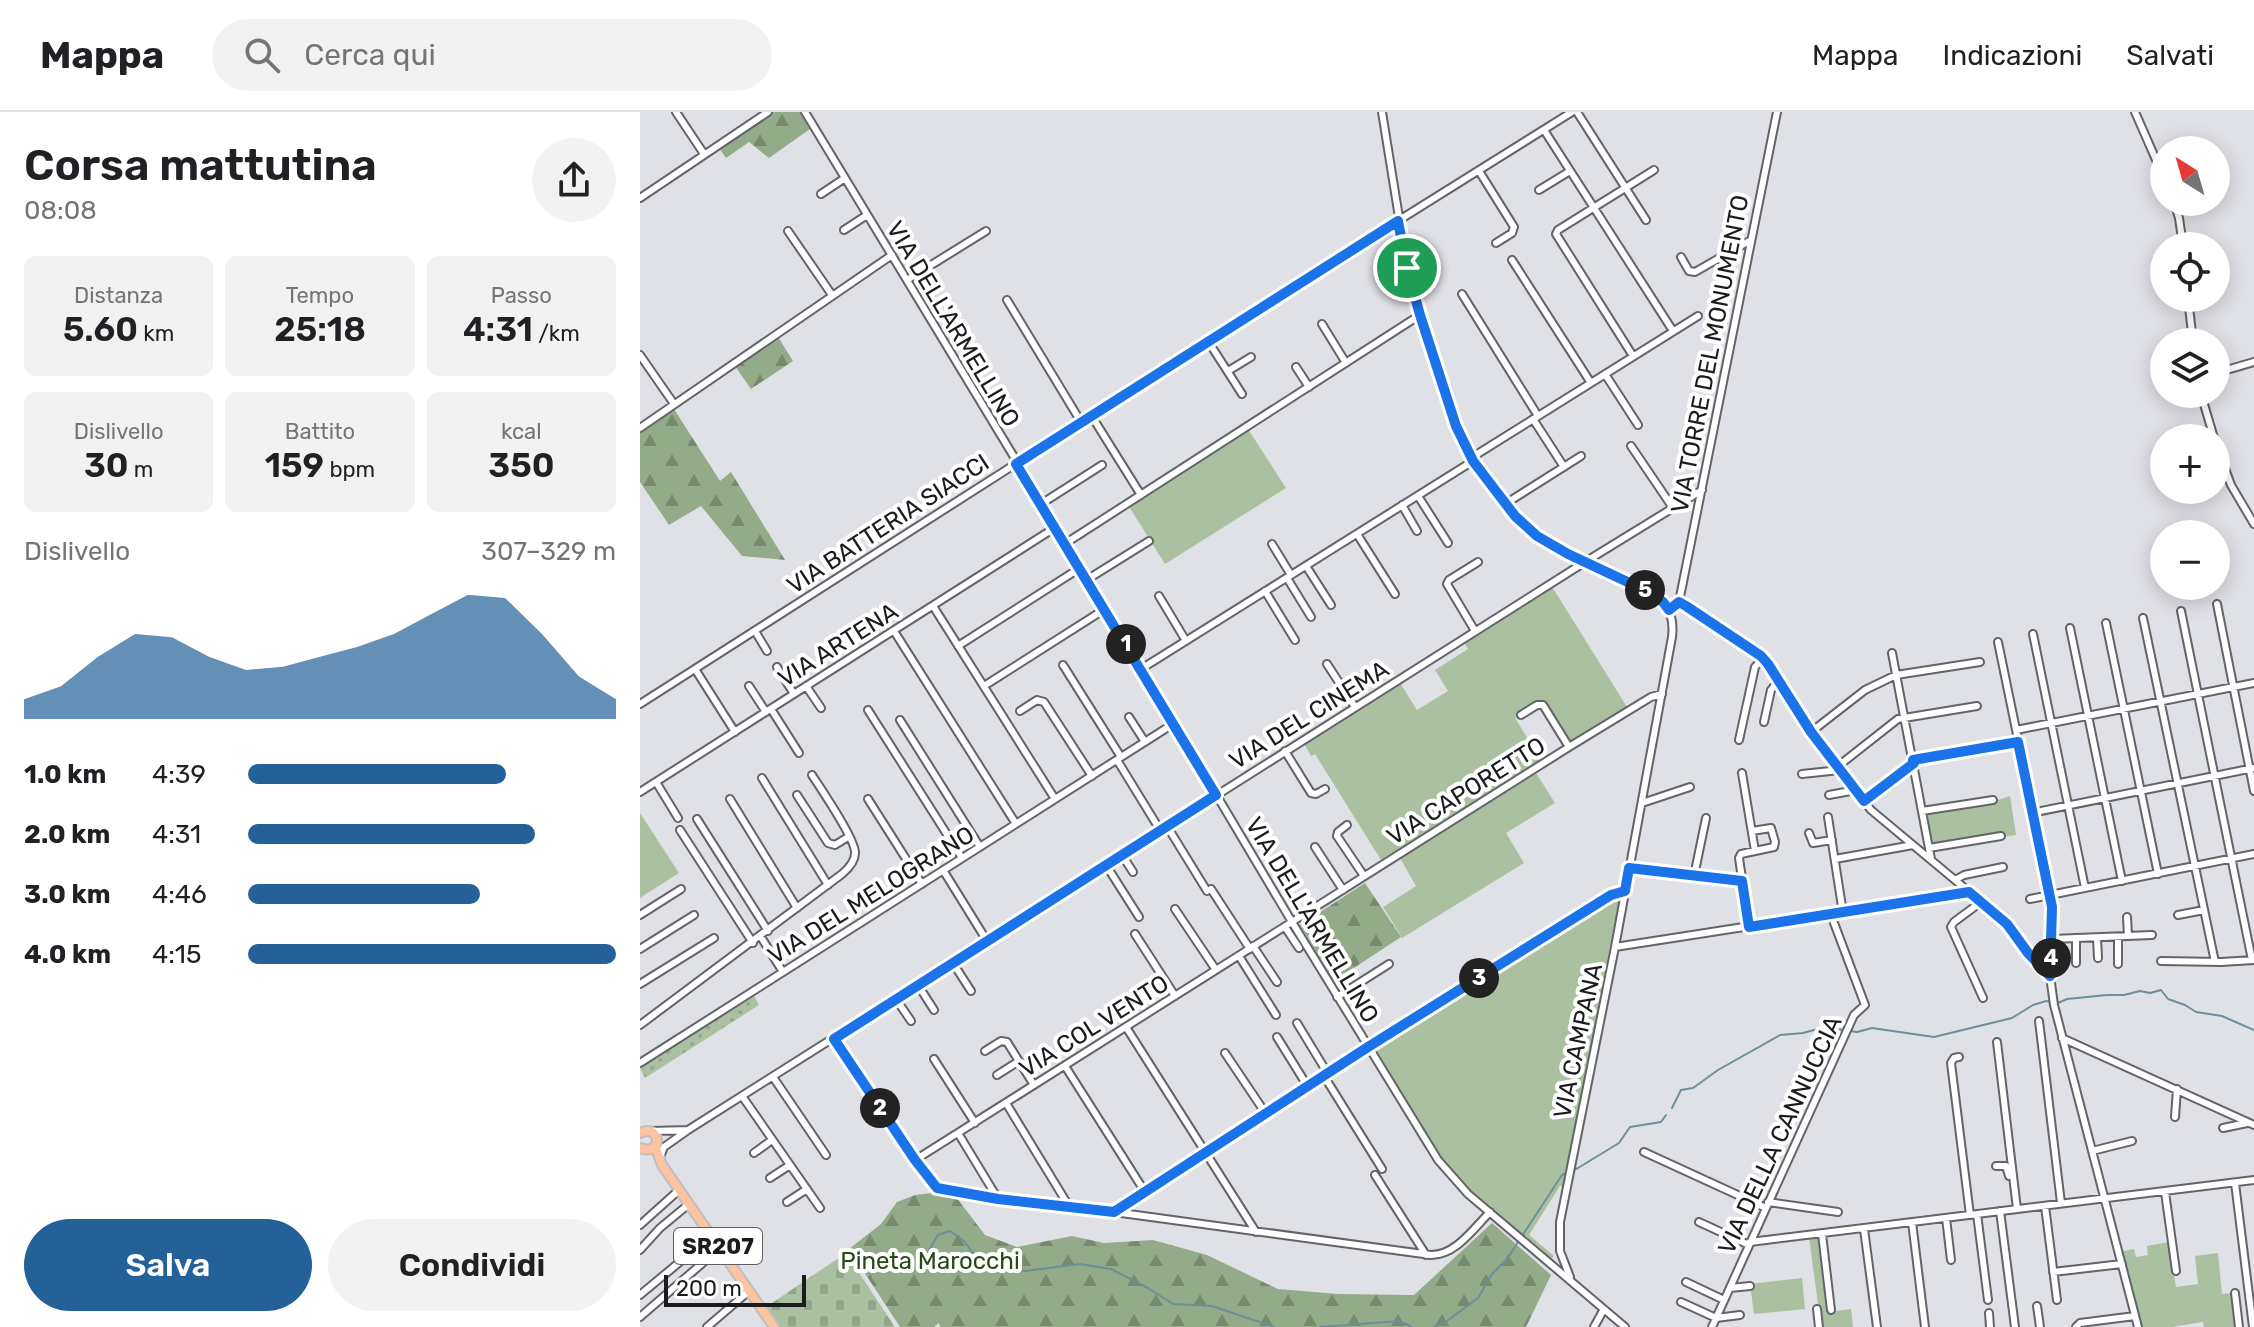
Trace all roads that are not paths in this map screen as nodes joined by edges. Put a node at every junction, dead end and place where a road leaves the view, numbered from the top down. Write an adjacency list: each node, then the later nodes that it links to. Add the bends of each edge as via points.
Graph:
1 (676, 112): 10 (street)
2 (768, 112): 10 (street)
3 (805, 112): 14 (street, VIA DELL'ARMELLINO)
4 (1382, 112): 22 (street)
5 (1575, 112): 8 (street, VIA BATTERIA SIACCI); 15 (street)
6 (1777, 112): 26 (street, VIA TORRE DEL MONUMENTO)
7 (2135, 112): 9 (street)
8 (1544, 130): 12 (street, VIA BATTERIA SIACCI); 13 (street)
9 (2150, 146)
10 (704, 154): 18 (street)
11 (1654, 170): 15 (street)
12 (1479, 171): 22 (street, VIA BATTERIA SIACCI); 27 (street, via 1514,227)
13 (1570, 171): 16 (street); 19 (street)
14 (845, 178): 17 (street); 20 (street, VIA DELL'ARMELLINO)
15 (1625, 188): 19 (street); 21 (street)
16 (1539, 190)
17 (821, 194)
18 (640, 198)
19 (1594, 208): 38 (street); 41 (street, via 1556,235)
20 (867, 215): 23 (street); 28 (street, VIA DELL'ARMELLINO)
21 (1646, 220)
22 (1398, 221): 35 (street); 39 (street, VIA BATTERIA SIACCI)
23 (844, 230)
24 (788, 231): 33 (street)
25 (986, 231): 31 (street)
26 (1751, 240): 29 (street, via 1693,272); 66 (street, VIA TORRE DEL MONUMENTO)
27 (1496, 243)
28 (892, 255): 31 (street, VIA DELL'ARMELLINO); 33 (street)
29 (1681, 257)
30 (1512, 260): 49 (street)
31 (907, 280): 62 (street, VIA DELL'ARMELLINO)
32 (1462, 294): 55 (street)
33 (832, 295): 52 (street)
34 (1007, 300): 56 (street)
35 (1420, 315): 44 (street); 61 (street)
36 (1698, 316): 38 (street)
37 (1322, 324): 44 (street)
38 (1673, 331): 41 (street)
39 (1208, 341): 47 (street); 54 (street, VIA BATTERIA SIACCI)
40 (640, 355): 52 (street)
41 (1633, 356): 48 (street)
42 (1251, 357): 47 (street)
43 (2254, 362): 46 (street)
44 (1346, 363): 50 (street)
45 (1296, 367): 50 (street)
46 (2230, 369)
47 (1228, 371): 51 (street)
48 (1605, 374): 49 (street); 57 (street)
49 (1591, 383): 55 (street)
50 (1309, 387): 67 (street)
51 (1242, 394)
52 (674, 404): 58 (street)
53 (640, 415): 58 (street)
54 (1091, 415): 56 (street, VIA BATTERIA SIACCI); 67 (street)
55 (1535, 418): 61 (street); 64 (street)
56 (1081, 422): 62 (street, VIA BATTERIA SIACCI)
57 (1638, 425)
58 (643, 426)
59 (1631, 446): 72 (street)
60 (1581, 456): 64 (street)
61 (1472, 460): 68 (street); 70 (street)
62 (1016, 464): 69 (street, VIA DELL'ARMELLINO); 101 (street, VIA BATTERIA SIACCI)
63 (1102, 465): 69 (street)
64 (1564, 467): 70 (street)
65 (2230, 482): 73 (street)
66 (1702, 490): 72 (street, VIA DEL CINEMA); 90 (street, VIA TORRE DEL MONUMENTO)
67 (1141, 495): 78 (street)
68 (1418, 496): 71 (street); 79 (street)
69 (1041, 504): 74 (street, VIA DELL'ARMELLINO)
70 (1505, 504): 82 (street, via 1541,539)
71 (1402, 505): 75 (street); 76 (street)
72 (1673, 508): 82 (street, VIA DEL CINEMA)
73 (2254, 524)
74 (1056, 527): 78 (street, VIA DELL'ARMELLINO); 93 (street, VIA ARTENA)
75 (1417, 531)
76 (1357, 534): 83 (street); 88 (street)
77 (1149, 541): 86 (street)
78 (1066, 543): 84 (street, VIA DELL'ARMELLINO)
79 (1448, 543)
80 (1272, 544): 85 (street)
81 (1478, 562): 103 (street, via 1447,584)
82 (1585, 562): 95 (street, via 1651,593); 103 (street, VIA DEL CINEMA)
83 (1306, 566): 85 (street); 92 (street)
84 (1080, 568): 86 (street, VIA DELL'ARMELLINO); 108 (street)
85 (1289, 576): 87 (street); 97 (street)
86 (1088, 579): 94 (street, VIA DELL'ARMELLINO)
87 (1265, 591): 105 (street); 106 (street)
88 (1395, 594)
89 (1159, 596): 106 (street)
90 (1679, 602): 95 (street); 111 (street)
91 (2217, 604): 124 (street)
92 (1331, 605)
93 (933, 606): 102 (street, VIA ARTENA); 108 (street)
94 (1105, 609): 117 (street, VIA DELL'ARMELLINO); 123 (street)
95 (1669, 610): 126 (street, VIA CAMPANA, via 1673,633)
96 (2181, 611): 127 (street)
97 (1311, 617)
98 (2143, 618): 128 (street)
99 (2106, 623): 133 (street)
100 (2070, 628): 138 (street)
101 (755, 631): 109 (street); 116 (street, VIA BATTERIA SIACCI)
102 (894, 631): 122 (street, VIA ARTENA); 189 (street)
103 (1475, 631): 131 (street, VIA DEL CINEMA)
104 (2033, 634): 143 (street)
105 (1295, 640)
106 (1186, 641): 117 (street)
107 (1998, 642): 145 (street)
108 (958, 646): 123 (street)
109 (767, 651)
110 (1892, 653): 118 (street)
111 (1763, 658): 119 (street); 148 (street, via 1755,667)
112 (1980, 662): 118 (street)
113 (1327, 664): 131 (street)
114 (1063, 665): 154 (street)
115 (777, 667): 125 (street)
116 (695, 669): 129 (street, VIA BATTERIA SIACCI); 146 (street)
117 (1141, 669): 144 (street, VIA DELL'ARMELLINO)
118 (1896, 675): 140 (street); 147 (street, via 1865,690)
119 (1779, 680): 142 (street); 147 (street)
120 (2254, 683): 124 (street)
121 (749, 686): 134 (street)
122 (806, 686): 125 (street, VIA ARTENA); 132 (street)
123 (984, 686): 178 (street)
124 (2234, 687): 127 (street); 157 (street)
125 (794, 694): 134 (street, VIA ARTENA)
126 (1662, 694): 151 (street, VIA CAPORETTO); 181 (street, VIA CAMPANA)
127 (2198, 694): 128 (street); 162 (street)
128 (2160, 701): 133 (street); 165 (street)
129 (640, 704)
130 (1977, 706): 140 (street)
131 (1355, 707): 152 (street, VIA DEL CINEMA)
132 (821, 708)
133 (2124, 708): 138 (street); 169 (street)
134 (769, 710): 146 (street, VIA ARTENA); 153 (street)
135 (868, 710): 205 (street)
136 (1020, 711): 161 (street, via 1037,700 1045,703)
137 (1521, 715): 151 (street, via 1543,705)
138 (2088, 715): 143 (street); 175 (street)
139 (1129, 717): 149 (street)
140 (1905, 717): 155 (street); 156 (street)
141 (900, 720): 199 (street)
142 (1764, 722)
143 (2052, 723): 145 (street); 182 (street)
144 (1173, 724): 149 (street, VIA DEL MELOGRANO); 173 (street, VIA DELL'ARMELLINO)
145 (2016, 730): 150 (street)
146 (735, 732): 164 (street, VIA ARTENA)
147 (1811, 732): 156 (street)
148 (1739, 740)
149 (1145, 742): 154 (street, VIA DEL MELOGRANO)
150 (2018, 742): 155 (street); 184 (street)
151 (1569, 747): 216 (street, VIA CAPORETTO)
152 (1285, 751): 167 (street, via 1311,793); 173 (street, VIA DEL CINEMA)
153 (799, 753)
154 (1119, 758): 161 (street, VIA DEL MELOGRANO); 191 (street)
155 (1914, 762): 180 (street); 183 (street)
156 (1838, 768): 159 (street); 168 (street)
157 (2252, 768): 162 (street); 170 (street)
158 (1742, 773): 193 (street)
159 (1802, 774)
160 (812, 775): 196 (street)
161 (1092, 776): 178 (street, VIA DEL MELOGRANO)
162 (2213, 776): 165 (street); 208 (street)
163 (762, 778): 222 (street)
164 (656, 782): 171 (street, VIA ARTENA); 186 (street)
165 (2178, 784): 169 (street); 210 (street)
166 (1690, 787): 181 (street)
167 (1325, 789)
168 (1856, 790): 174 (street); 180 (street)
169 (2141, 791): 175 (street); 215 (street)
170 (2254, 791)
171 (640, 792)
172 (797, 795): 196 (street, via 828,843)
173 (1216, 795): 191 (street, VIA DEL CINEMA); 241 (street, VIA DELL'ARMELLINO)
174 (1829, 795)
175 (2104, 798): 182 (street); 220 (street)
176 (730, 799): 231 (street)
177 (868, 799): 221 (street)
178 (1055, 799): 189 (street, VIA DEL MELOGRANO)
179 (1993, 800): 183 (street)
180 (1864, 801): 198 (street)
181 (1642, 803): 212 (street, VIA CAMPANA)
182 (2068, 805): 184 (street); 223 (street)
183 (1922, 811): 201 (street)
184 (2031, 813): 228 (street)
185 (1828, 817): 197 (street)
186 (678, 818)
187 (1706, 818): 217 (street)
188 (697, 819): 243 (street)
189 (1016, 824): 199 (street, VIA DEL MELOGRANO)
190 (1347, 825): 216 (street, via 1337,836)
191 (1164, 828): 204 (street, VIA DEL CINEMA); 256 (street)
192 (680, 830): 254 (street)
193 (1752, 831): 202 (street); 202 (street, via 1771,828 1775,842 1774,847)
194 (1809, 833): 197 (street, via 1813,843)
195 (2001, 836): 201 (street)
196 (848, 837): 222 (street, via 854,859)
197 (1832, 840): 206 (street)
198 (1913, 845): 206 (street); 207 (street)
199 (980, 847): 205 (street, VIA DEL MELOGRANO)
200 (1315, 847): 225 (street)
201 (1929, 848): 207 (street)
202 (1755, 851): 219 (street, via 1739,856)
203 (2254, 854): 208 (street)
204 (1122, 855): 209 (street, VIA DEL CINEMA); 214 (street)
205 (962, 858): 213 (street, VIA DEL MELOGRANO)
206 (1835, 859): 234 (street)
207 (1931, 859): 218 (street)
208 (2230, 859): 210 (street); 261 (street)
209 (1106, 865): 239 (street); 253 (street, VIA DEL CINEMA)
210 (2195, 866): 215 (street); 233 (street)
211 (2003, 867): 218 (street)
212 (1629, 868): 217 (street); 226 (street, VIA CAMPANA)
213 (943, 870): 221 (street, VIA DEL MELOGRANO); 253 (street)
214 (1133, 872)
215 (2158, 874): 220 (street)
216 (1364, 876): 225 (street, VIA CAPORETTO)
217 (1694, 876): 219 (street)
218 (1955, 880): 227 (street)
219 (1742, 881): 242 (street)
220 (2122, 881): 223 (street)
221 (922, 884): 269 (street, VIA DEL MELOGRANO)
222 (828, 885): 231 (street)
223 (2085, 888): 228 (street)
224 (681, 889): 235 (street)
225 (1343, 890): 241 (street, VIA CAPORETTO)
226 (1625, 891): 255 (street, VIA CAMPANA); 290 (street)
227 (1969, 892): 230 (street); 234 (street)
228 (2050, 895): 229 (street); 252 (street)
229 (2030, 899)
230 (1981, 902): 270 (street, via 2007,924); 277 (street, via 1951,927)
231 (797, 908): 243 (street)
232 (1175, 909): 268 (street)
233 (2204, 910): 238 (street); 263 (street)
234 (1843, 913): 237 (street)
235 (640, 915)
236 (694, 915): 258 (street)
237 (1831, 915): 242 (street); 341 (street, VIA DELLA CANNUCCIA, via 1865,1003 1855,1014)
238 (2178, 915)
239 (1139, 917)
240 (2127, 917): 246 (street)
241 (1288, 924): 256 (street, VIA COL VENTO); 257 (street); 275 (street, VIA DELL'ARMELLINO)
242 (1749, 927): 255 (street)
243 (768, 931): 247 (street)
244 (1135, 934): 276 (street)
245 (2152, 935): 246 (street)
246 (2128, 936): 248 (street)
247 (761, 937): 254 (street); 269 (street)
248 (2118, 937): 251 (street); 267 (street)
249 (714, 938): 272 (street)
250 (2076, 938): 251 (street); 252 (street); 265 (street)
251 (2097, 938): 260 (street)
252 (2052, 939): 270 (street)
253 (987, 941): 264 (street, VIA DEL CINEMA)
254 (753, 943): 284 (street)
255 (1615, 947): 368 (street, VIA CAMPANA, via 1560,1219 1563,1262)
256 (1252, 948): 259 (street, VIA COL VENTO); 271 (street)
257 (1299, 948)
258 (640, 949)
259 (1239, 956): 268 (street, VIA COL VENTO); 280 (street)
260 (2098, 958)
261 (2253, 960): 263 (street)
262 (2161, 961): 263 (street)
263 (2215, 962)
264 (953, 963): 273 (street, VIA DEL CINEMA); 274 (street)
265 (2076, 963)
266 (1385, 964): 275 (street)
267 (2118, 964)
268 (1216, 970): 276 (street, VIA COL VENTO)
269 (783, 972): 296 (street, VIA DEL MELOGRANO)
270 (2050, 976): 287 (street)
271 (1277, 982)
272 (640, 984)
273 (918, 985): 278 (street, VIA DEL CINEMA); 279 (street)
274 (971, 991)
275 (1336, 995): 290 (street, VIA DELL'ARMELLINO)
276 (1175, 996): 285 (street, VIA COL VENTO)
277 (1983, 998)
278 (896, 999): 281 (street); 288 (street, VIA DEL CINEMA)
279 (934, 1010)
280 (1276, 1015)
281 (911, 1021)
282 (2039, 1021): 339 (street)
283 (1297, 1023): 299 (street)
284 (640, 1025)
285 (1126, 1027): 297 (street, VIA COL VENTO); 321 (street)
286 (1277, 1037): 302 (street)
287 (2062, 1038): 303 (street); 318 (street)
288 (834, 1039): 300 (street, VIA DEL CINEMA); 323 (street)
289 (1997, 1042): 345 (street)
290 (1368, 1047): 299 (street); 348 (street, VIA DELL'ARMELLINO, via 1445,1169)
291 (985, 1051): 295 (street, via 1006,1041)
292 (1225, 1053): 306 (street)
293 (1959, 1057): 350 (street, via 1951,1063)
294 (934, 1059): 308 (street)
295 (1019, 1061): 298 (street); 301 (street)
296 (640, 1063)
297 (1065, 1066): 301 (street, VIA COL VENTO); 334 (street)
298 (997, 1075)
299 (1326, 1075): 302 (street); 327 (street)
300 (773, 1077): 304 (street, VIA DEL CINEMA); 322 (street)
301 (1034, 1085): 305 (street, VIA COL VENTO)
302 (1308, 1087): 306 (street)
303 (2177, 1089): 307 (street); 309 (street)
304 (742, 1096): 312 (street, VIA DEL CINEMA); 314 (street)
305 (1006, 1103): 308 (street, VIA COL VENTO); 344 (street)
306 (1266, 1114): 321 (street)
307 (2175, 1117)
308 (975, 1123): 313 (street, VIA COL VENTO)
309 (2251, 1124): 310 (street)
310 (2223, 1128)
311 (645, 1130): 312 (street); 316 (main road, SR207, via 657,1137)
312 (688, 1130): 316 (street, via 666,1135); 324 (street, via 664,1147)
313 (958, 1133): 323 (street, VIA COL VENTO); 336 (street)
314 (772, 1140): 320 (street); 325 (street)
315 (2132, 1141): 318 (street)
316 (656, 1144): 317 (main road, SR207); 324 (main road, SR207)
317 (642, 1149): 324 (main road, SR207)
318 (2092, 1151): 337 (street)
319 (1644, 1152): 341 (street)
320 (754, 1153)
321 (1206, 1153): 334 (street); 356 (street)
322 (826, 1155)
323 (915, 1160): 336 (street, via 937,1188)
324 (661, 1161): 333 (main road, SR207)
325 (790, 1165): 329 (street); 332 (street)
326 (1996, 1166): 345 (street, via 2008,1168)
327 (1382, 1169)
328 (1375, 1175): 362 (street)
329 (770, 1178)
330 (2254, 1180): 331 (street)
331 (2235, 1183): 335 (street); 401 (street)
332 (807, 1189): 338 (street); 343 (street)
333 (679, 1190): 340 (main road, SR207); 354 (street)
334 (1145, 1192): 347 (street)
335 (2165, 1192): 337 (street); 365 (street)
336 (998, 1199): 344 (street)
337 (2105, 1200): 339 (street); 364 (street)
338 (787, 1202)
339 (2061, 1203): 342 (street)
340 (689, 1204): 358 (main road, SR207); 361 (street)
341 (1767, 1205): 349 (street); 359 (street, VIA DELLA CANNUCCIA)
342 (2045, 1206): 345 (street); 366 (street)
343 (820, 1208)
344 (1070, 1208): 347 (street)
345 (2015, 1209): 346 (street)
346 (2000, 1211): 350 (street); 396 (street)
347 (1114, 1212): 356 (street)
348 (1490, 1212): 362 (street, via 1451,1250); 368 (street, VIA DELL'ARMELLINO)
349 (1838, 1212)
350 (1974, 1214): 351 (street); 375 (street)
351 (1946, 1218): 353 (street); 363 (street)
352 (1699, 1222): 359 (street)
353 (1912, 1222): 355 (street); 394 (street)
354 (640, 1225)
355 (1864, 1229): 357 (street); 393 (street)
356 (1256, 1232): 362 (street)
357 (1822, 1234): 359 (street); 381 (street)
358 (711, 1236): 360 (main road, SR207); 373 (street)
359 (1750, 1244): 370 (street, VIA DELLA CANNUCCIA)
360 (720, 1248): 371 (main road, SR207); 385 (street)
361 (640, 1250)
362 (1426, 1255)
363 (1951, 1260)
364 (2122, 1264): 366 (street); 384 (street)
365 (2176, 1271)
366 (2053, 1272): 376 (street)
367 (1686, 1282): 374 (street)
368 (1574, 1284): 379 (street, VIA DELL'ARMELLINO)
369 (1750, 1286): 370 (street)
370 (1730, 1288): 374 (street, VIA DELLA CANNUCCIA)
371 (749, 1291): 387 (street); 388 (main road, SR207)
372 (2235, 1293): 400 (street)
373 (640, 1295)
374 (1724, 1300): 386 (street, VIA DELLA CANNUCCIA)
375 (1988, 1300)
376 (2057, 1300)
377 (1681, 1302): 386 (street)
378 (2037, 1306): 397 (street)
379 (1604, 1309): 389 (street); 390 (street, VIA DELL'ARMELLINO)
380 (1817, 1309): 392 (street)
381 (1831, 1310)
382 (1989, 1313): 395 (street)
383 (1740, 1315): 386 (street)
384 (2135, 1316): 398 (street); 399 (street)
385 (640, 1317)
386 (1716, 1318): 391 (street, VIA DELLA CANNUCCIA)
387 (707, 1327)
388 (774, 1327)
389 (1594, 1327)
390 (1625, 1327)
391 (1712, 1327)
392 (1819, 1327)
393 (1877, 1327)
394 (1925, 1327)
395 (1990, 1327)
396 (2015, 1327)
397 (2040, 1327)
398 (2076, 1327)
399 (2138, 1327)
400 (2239, 1327)
401 (2253, 1327)

